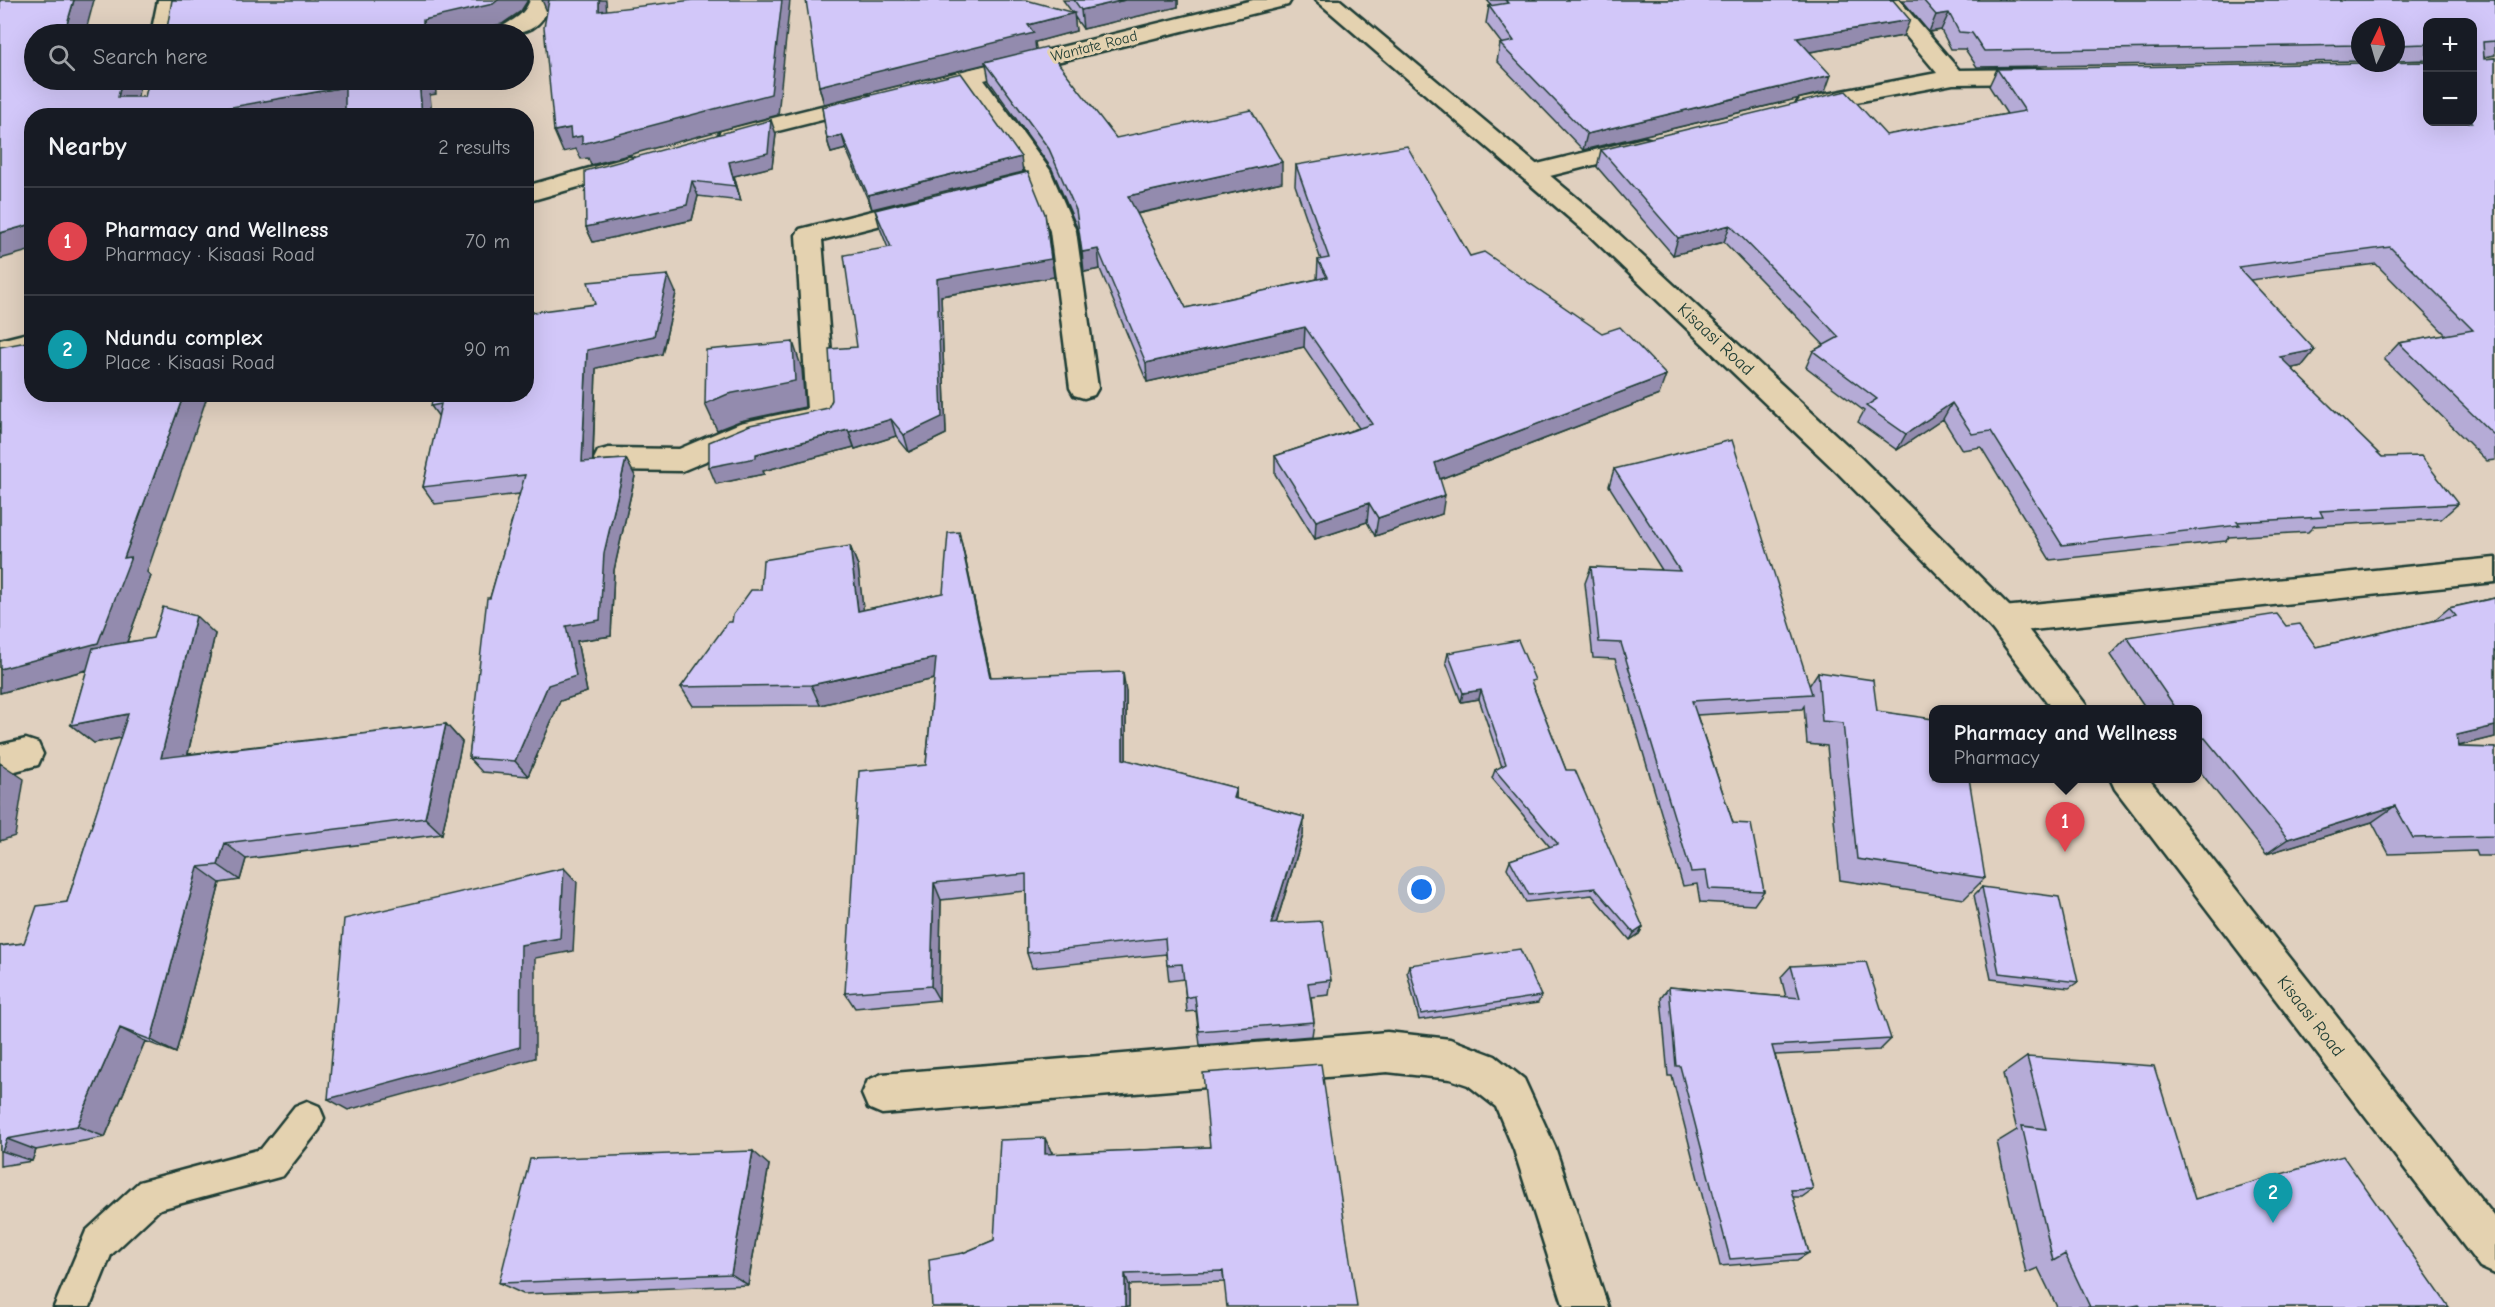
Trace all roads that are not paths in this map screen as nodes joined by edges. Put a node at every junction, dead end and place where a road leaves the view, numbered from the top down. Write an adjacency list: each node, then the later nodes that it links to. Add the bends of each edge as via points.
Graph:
1 (541, 0): 7 (street, via 535,16)
2 (1280, 0): 9 (street, Wantate Road)
3 (1327, 0): 15 (street, Kisaasi Road)
4 (1887, 0): 10 (street)
5 (174, 2): 6 (street)
6 (166, 24)
7 (523, 24)
8 (2059, 75): 10 (street)
9 (970, 76): 13 (street, Wantate Road); 16 (street)
10 (1953, 77): 11 (street)
11 (1786, 110)
12 (1671, 138): 15 (street)
13 (711, 141)
14 (647, 159): 17 (street)
15 (1534, 172): 23 (street, Kisaasi Road, via 1850,466)
16 (1042, 177): 20 (street, via 1063,231); 21 (street, via 809,235 822,417 750,430 682,460)
17 (534, 192)
18 (24, 343): 19 (street)
19 (0, 350)
20 (1084, 388)
21 (609, 459)
22 (2495, 570): 23 (street)
23 (2003, 620): 24 (street, Kisaasi Road)
24 (2069, 705)
25 (2131, 783): 28 (street, Kisaasi Road)
26 (882, 1094): 30 (street, via 1387,1052 1450,1059 1481,1071 1510,1093 1534,1147)
27 (307, 1118): 29 (lane, via 271,1164 151,1194 98,1243)
28 (2495, 1252)
29 (72, 1307)
30 (1586, 1307)

